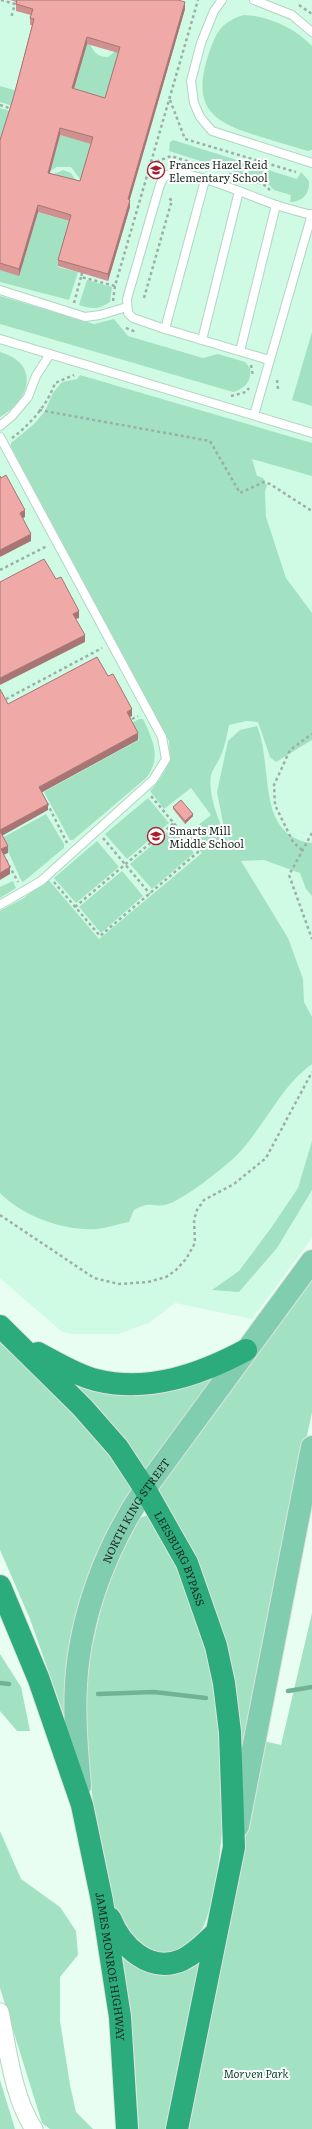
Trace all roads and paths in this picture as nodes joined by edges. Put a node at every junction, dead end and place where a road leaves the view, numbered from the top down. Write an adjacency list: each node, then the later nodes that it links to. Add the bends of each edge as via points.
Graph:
1 (1, 0): 5 (path, via 15,4)
2 (198, 0): 15 (path)
3 (222, 0): 9 (lane, via 214,11 200,43 191,81 194,103 200,117 212,131)
4 (254, 0): 6 (lane, via 292,15)
5 (11, 18)
6 (312, 32)
7 (0, 105): 8 (path)
8 (12, 108)
9 (312, 163)
10 (205, 180): 11 (lane); 18 (lane, via 177,173 163,178 127,299); 21 (lane)
11 (238, 191): 13 (lane); 24 (lane)
12 (167, 198): 17 (path, via 172,200)
13 (276, 205): 14 (lane); 25 (lane)
14 (312, 215): 27 (lane)
15 (115, 286): 19 (path, via 112,296); 20 (path, via 82,275)
16 (0, 290): 20 (lane)
17 (144, 298)
18 (127, 307): 19 (lane); 21 (lane, via 133,318)
19 (114, 311): 20 (lane, via 85,317); 22 (path, via 119,322 128,330)
20 (71, 312)
21 (165, 329): 24 (lane)
22 (143, 334)
23 (0, 339): 26 (lane)
24 (202, 340): 25 (lane)
25 (240, 351): 27 (lane)
26 (50, 354): 34 (lane); 35 (lane, via 36,376 28,397)
27 (269, 360): 34 (lane)
28 (248, 361): 30 (path)
29 (74, 375): 33 (path, via 55,383 52,393)
30 (253, 379)
31 (253, 383): 32 (path, via 246,392 232,396)
32 (224, 394)
33 (39, 410): 37 (path, via 21,432); 38 (path, via 210,441 240,493 264,482)
34 (254, 415): 36 (lane)
35 (0, 426)
36 (312, 433)
37 (2, 440): 39 (lane)
38 (312, 511)
39 (56, 541): 40 (path); 41 (lane)
40 (0, 570)
41 (111, 644): 42 (path); 44 (lane, via 162,737 166,759 153,780)
42 (6, 699)
43 (312, 734): 49 (path, via 290,750 274,785 275,805 294,842)
44 (144, 788): 46 (path); 47 (lane)
45 (45, 798): 50 (path)
46 (174, 823): 52 (path); 55 (path, via 198,852)
47 (97, 830): 50 (lane); 52 (path)
48 (312, 833): 49 (path)
49 (302, 850): 58 (path, via 288,875)
50 (72, 852): 53 (lane)
51 (6, 860): 54 (path)
52 (125, 865): 55 (path); 57 (path)
53 (48, 875): 54 (lane); 57 (path)
54 (23, 891): 56 (lane)
55 (150, 894): 57 (path, via 100,936)
56 (0, 905)
57 (75, 907)
58 (312, 939)
59 (312, 1072): 60 (path, via 266,1158 234,1184 204,1200 194,1220 195,1243 186,1259 166,1277 148,1282 119,1284 94,1278)
60 (0, 1215)
61 (312, 1261): 64 (main road, NORTH KING STREET)
62 (0, 1326): 63 (highway, LEESBURG BYPASS)
63 (19, 1343): 64 (highway, via 70,1371 96,1380 138,1384 174,1380 191,1375 217,1366); 66 (highway, LEESBURG BYPASS, via 108,1436)
64 (246, 1350): 66 (main road, NORTH KING STREET)
65 (312, 1447): 69 (main road)
66 (145, 1489): 68 (main road, NORTH KING STREET, via 109,1552 93,1597 81,1643 75,1715); 69 (highway, LEESBURG BYPASS, via 186,1563 216,1646 230,1732)
67 (0, 1586): 68 (highway, via 39,1680)
68 (82, 1805): 70 (highway, JAMES MONROE HIGHWAY)
69 (234, 1847): 71 (highway)
70 (102, 1901): 71 (highway, via 125,1945 148,1960 169,1963 180,1960); 74 (highway, JAMES MONROE HIGHWAY, via 120,2017)
71 (216, 1933): 75 (highway)
72 (0, 2012): 73 (street, via 19,2100)
73 (34, 2129)
74 (127, 2129)
75 (176, 2129)

